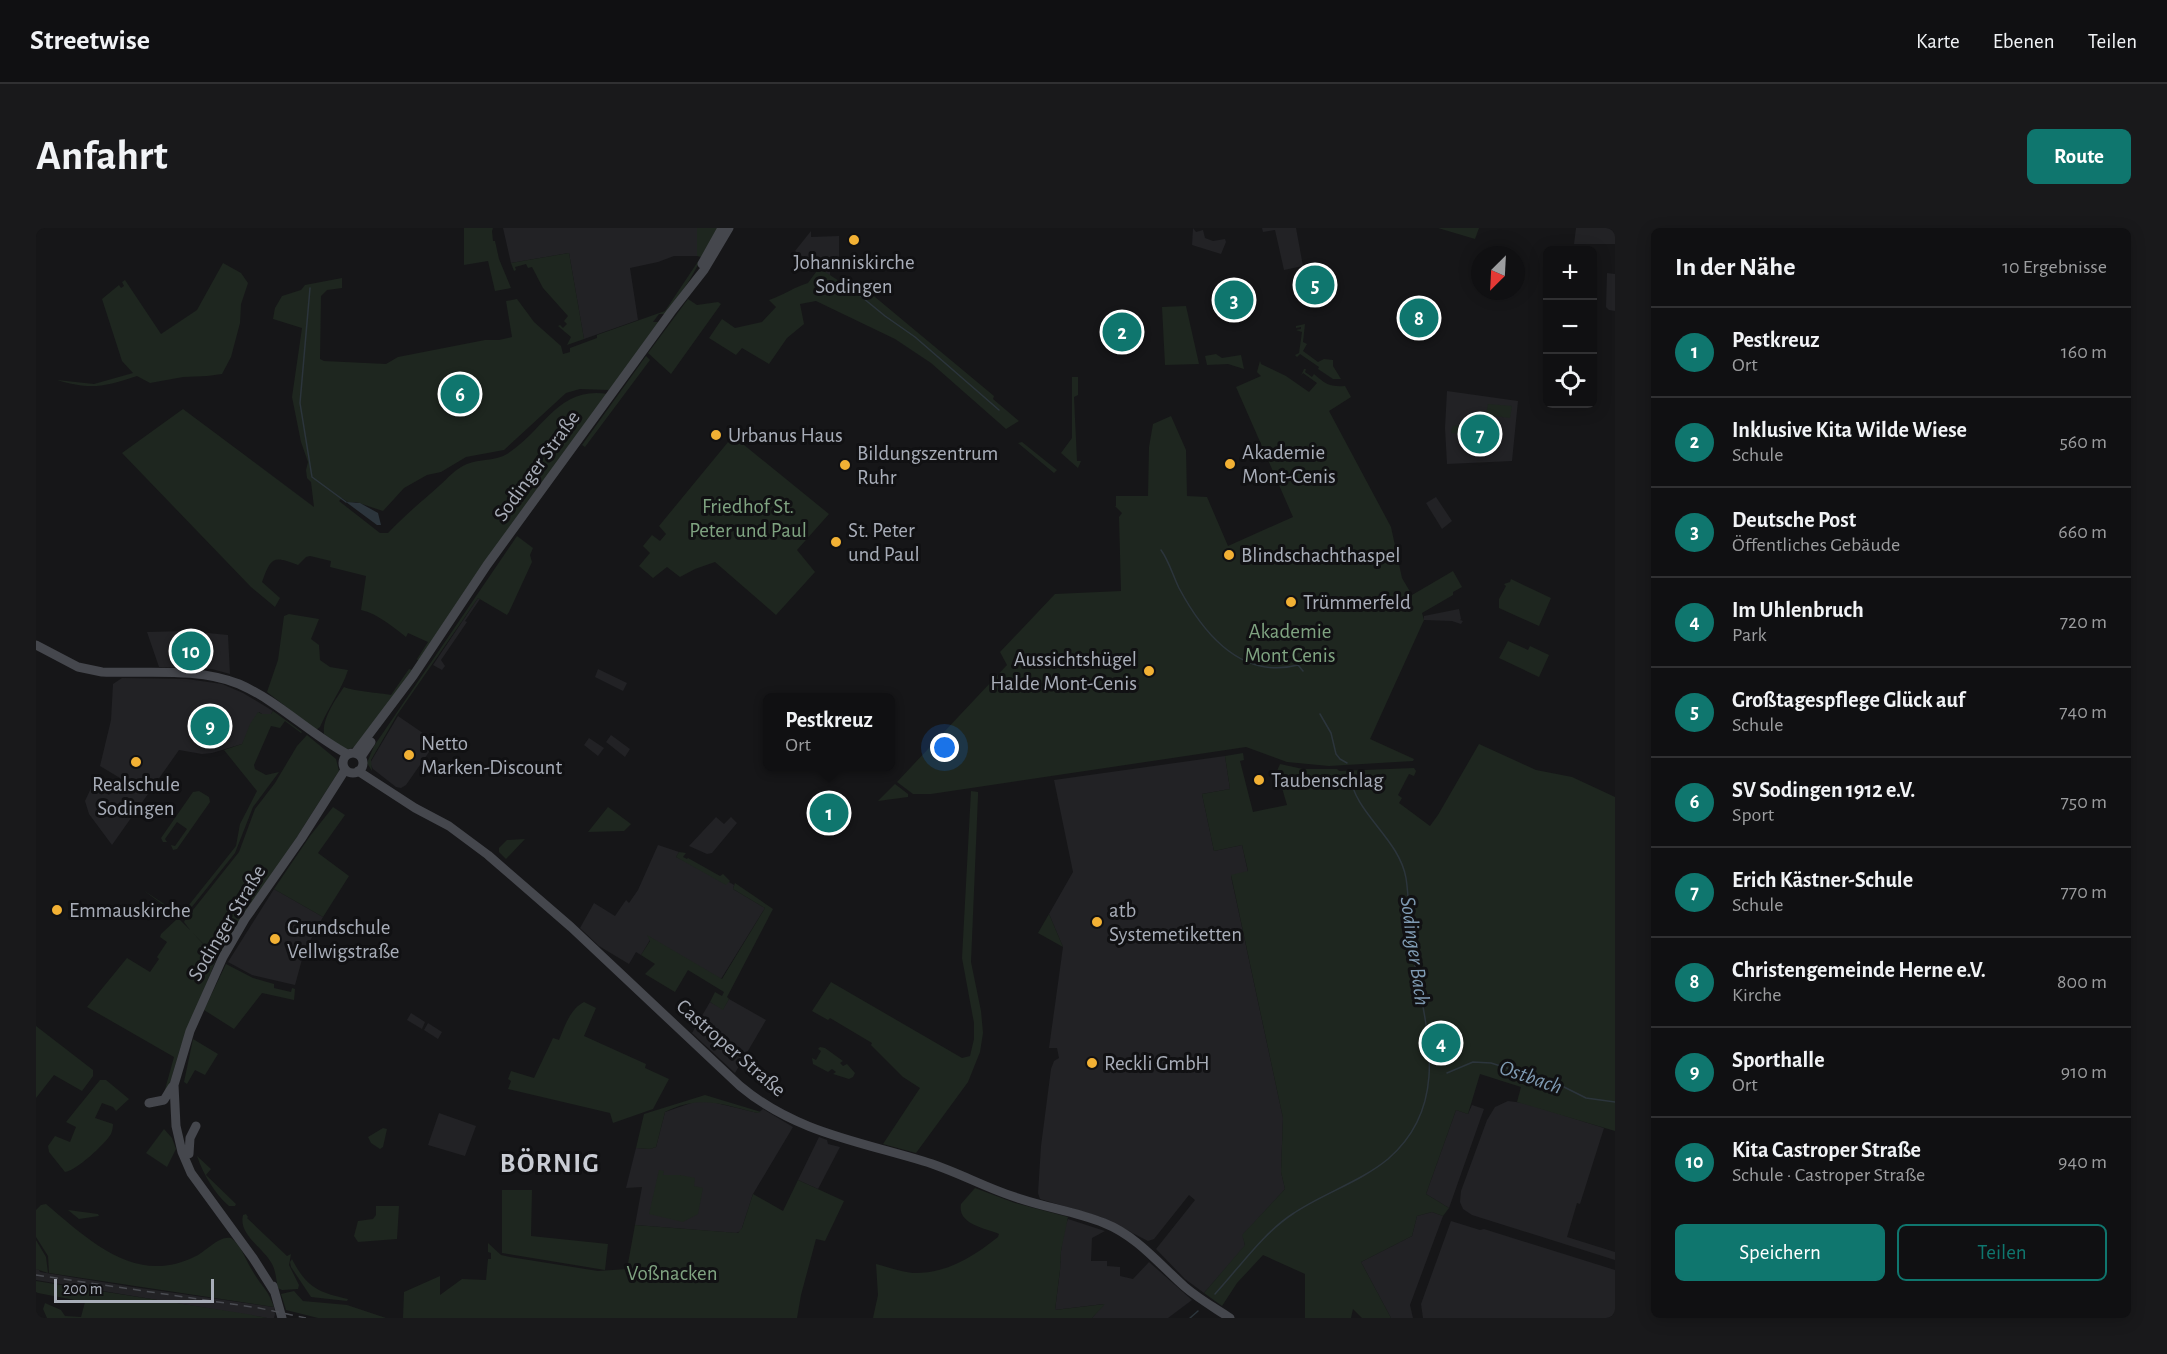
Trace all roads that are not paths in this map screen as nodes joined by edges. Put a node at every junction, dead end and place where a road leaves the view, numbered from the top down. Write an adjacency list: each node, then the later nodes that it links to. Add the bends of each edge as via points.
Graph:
1 (722, 228): 3 (main road, Sodinger Straße)
2 (729, 228): 3 (main road, Sodinger Straße)
3 (695, 280): 5 (main road, Sodinger Straße, via 484,569 410,684)
4 (36, 645): 5 (main road, Castroper Straße, via 94,671 197,675 230,681 262,697)
5 (353, 763): 6 (main road, Sodinger Straße, via 324,813 301,838 245,919 195,1017); 13 (main road, Castroper Straße, via 488,855 762,1103 824,1134 926,1162 1013,1197 1113,1227 1148,1252 1190,1291)
6 (180, 1064): 7 (main road, Sodinger Straße); 10 (main road, Sodinger Straße, via 180,1127)
7 (174, 1085): 8 (main road, via 164,1100); 11 (main road, Sodinger Straße, via 176,1126 191,1173)
8 (149, 1103)
9 (196, 1126): 10 (main road)
10 (189, 1154): 11 (main road, Sodinger Straße, via 198,1175 271,1279)
11 (274, 1292): 12 (main road, Sodinger Straße)
12 (282, 1318)
13 (1230, 1318)

